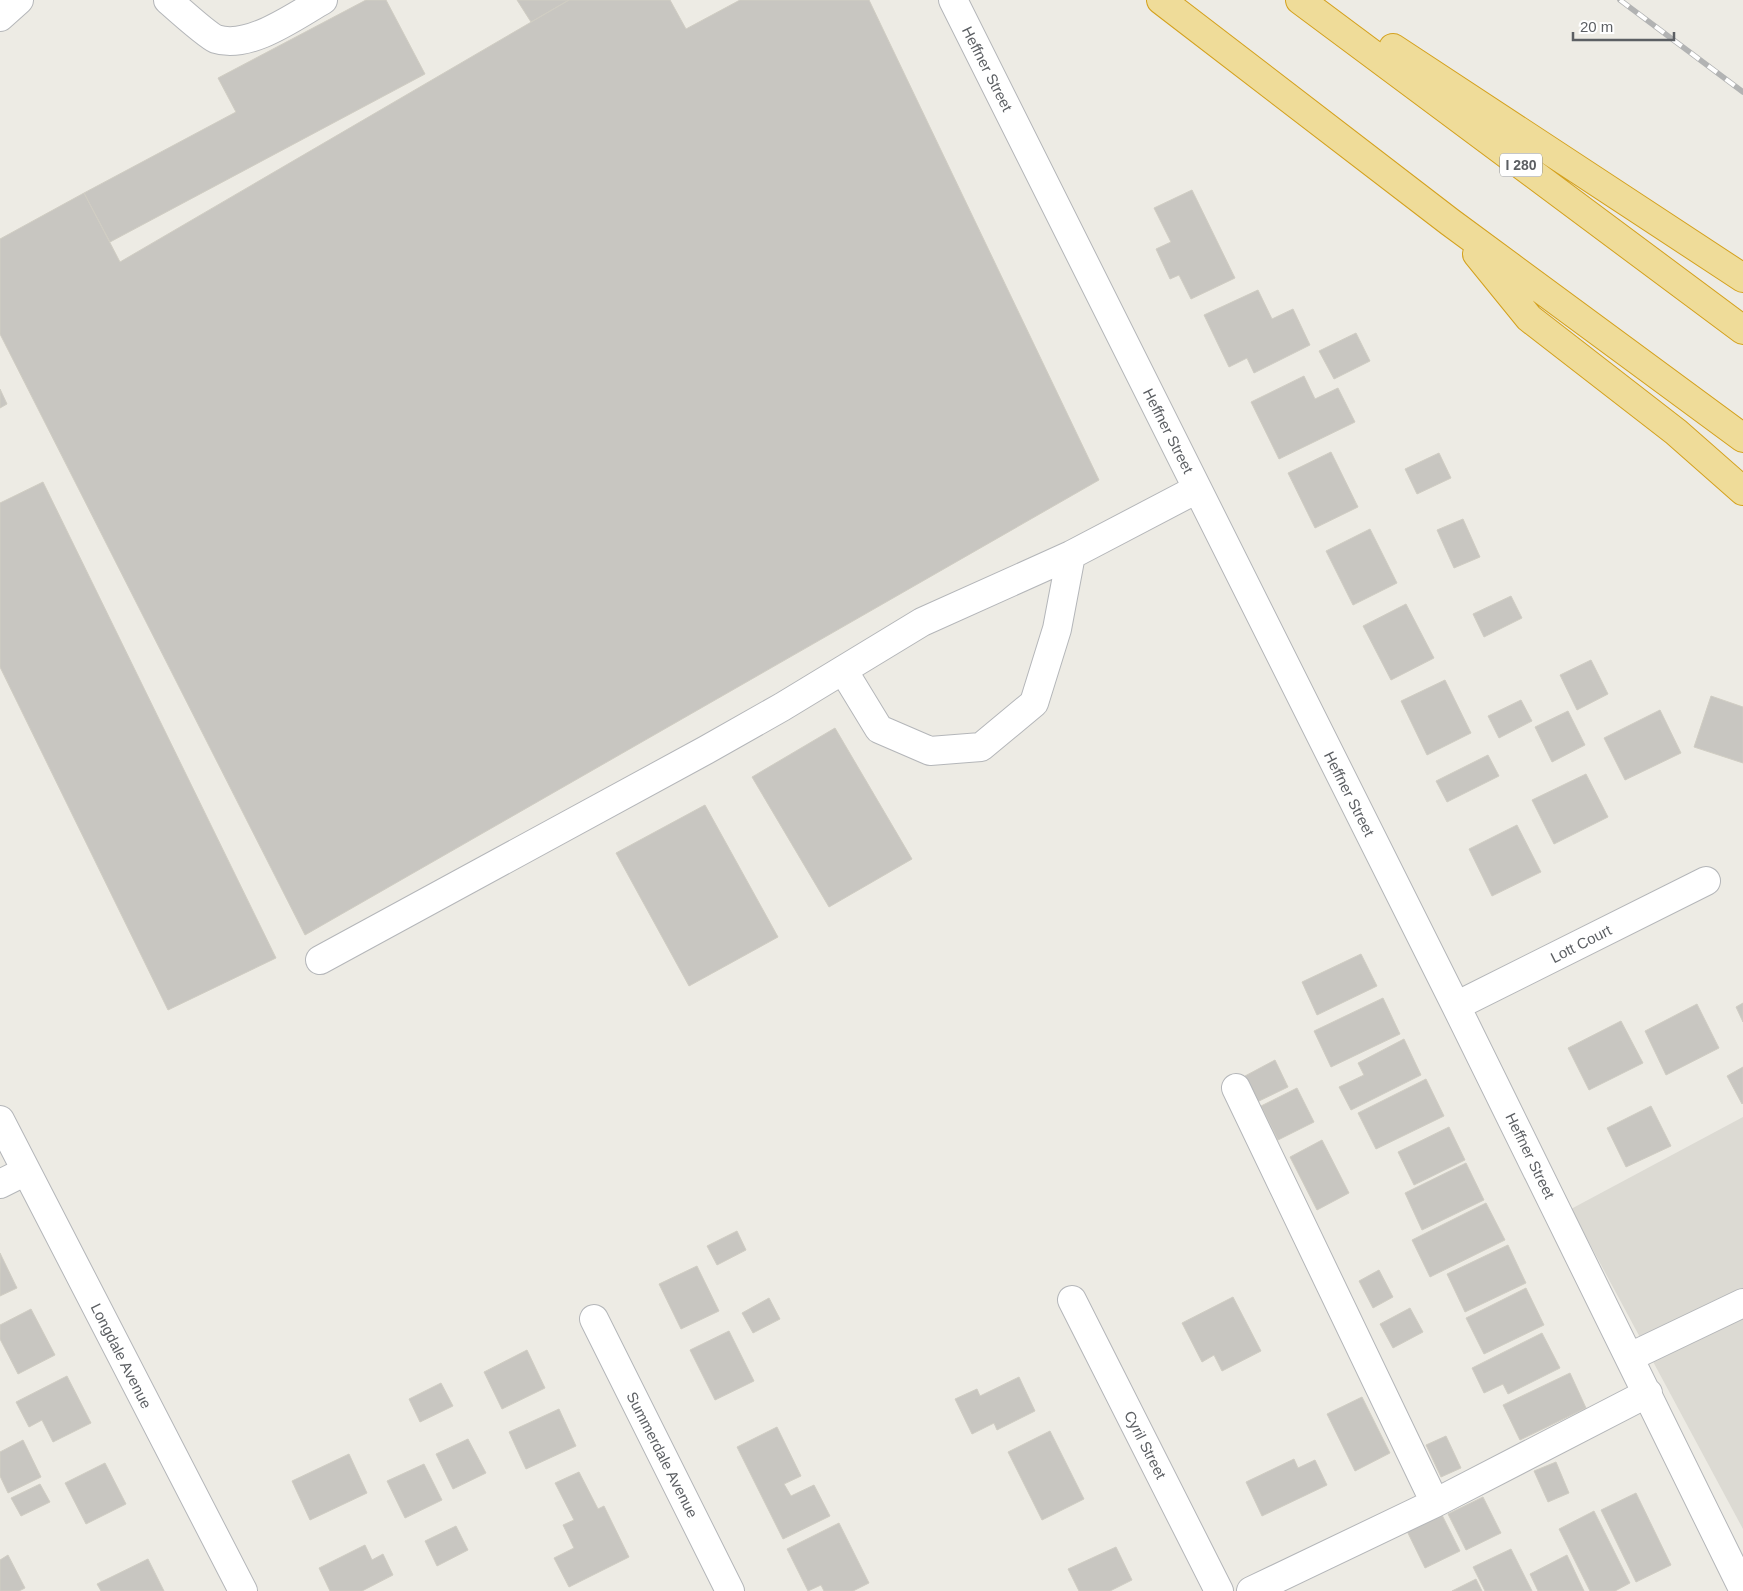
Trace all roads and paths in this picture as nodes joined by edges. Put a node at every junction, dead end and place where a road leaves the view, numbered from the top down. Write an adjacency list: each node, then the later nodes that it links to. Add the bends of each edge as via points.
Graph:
1 (19, 0): 8 (street)
2 (168, 0): 3 (street, via 215,38 230,41 246,39 280,25)
3 (323, 0)
4 (953, 0): 13 (street, Heffner Street)
5 (1161, 0): 9 (highway)
6 (1300, 0): 11 (highway, I 280)
7 (1320, 0): 10 (highway)
8 (0, 17)
9 (1450, 222): 12 (highway); 14 (highway, via 1529,318 1676,432)
10 (1743, 278)
11 (1743, 330)
12 (1743, 438)
13 (1197, 489): 15 (street); 19 (street, Heffner Street)
14 (1743, 490)
15 (1071, 555): 16 (street, via 922,622); 16 (street, via 1057,629 1034,703 980,747 930,751 879,729)
16 (844, 670): 18 (street, via 706,750)
17 (1706, 881): 19 (street, Lott Court)
18 (320, 960)
19 (1456, 1006): 27 (street, Heffner Street)
20 (1236, 1088): 29 (street)
21 (0, 1120): 22 (street, Longdale Avenue)
22 (26, 1171): 23 (street); 31 (street, Longdale Avenue)
23 (0, 1184)
24 (1072, 1300): 33 (street, Cyril Street)
25 (1743, 1303): 27 (street)
26 (594, 1318): 32 (street, Summerdale Avenue)
27 (1630, 1357): 28 (street, Heffner Street)
28 (1648, 1393): 29 (street); 30 (street, Heffner Street)
29 (1434, 1503): 34 (street)
30 (1743, 1589)
31 (243, 1591)
32 (730, 1591)
33 (1219, 1591)
34 (1251, 1591)

